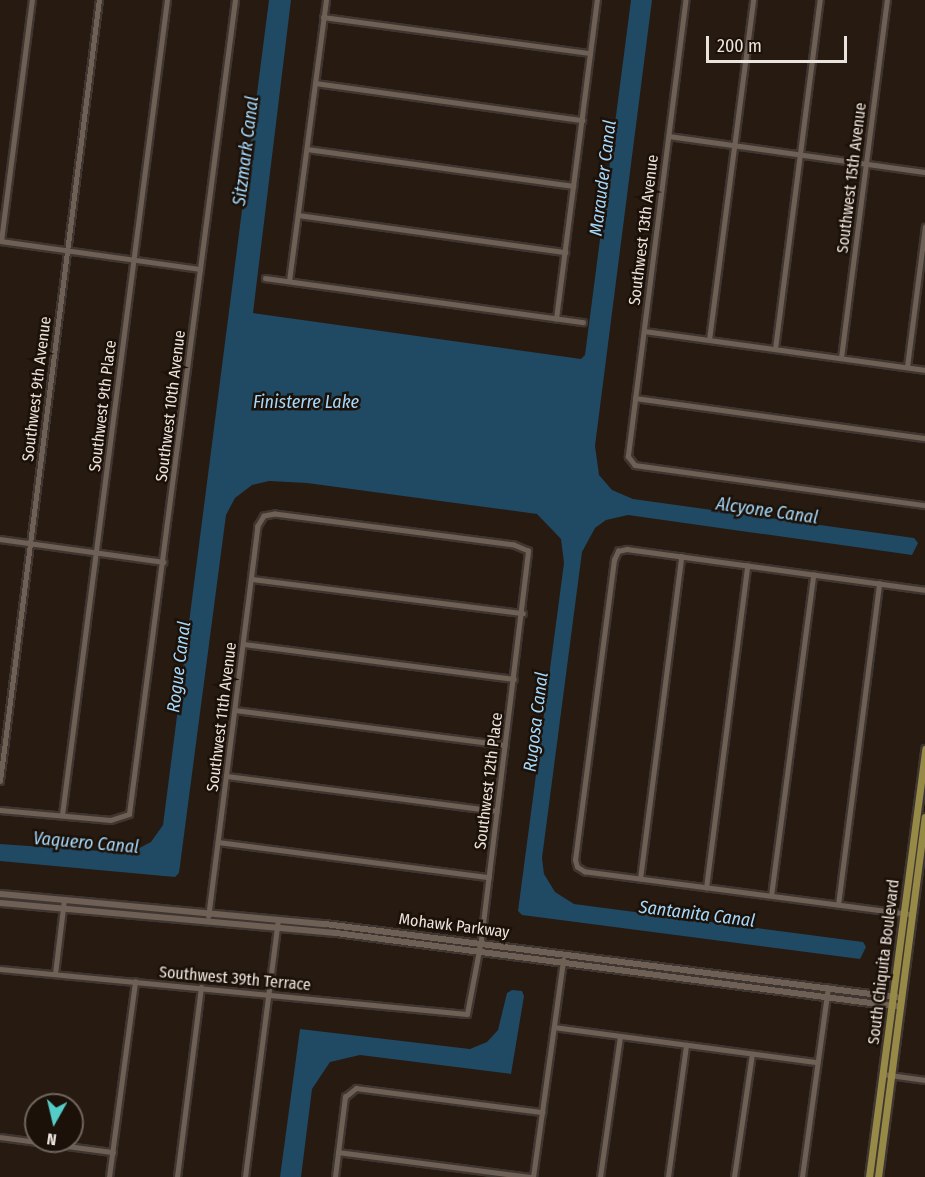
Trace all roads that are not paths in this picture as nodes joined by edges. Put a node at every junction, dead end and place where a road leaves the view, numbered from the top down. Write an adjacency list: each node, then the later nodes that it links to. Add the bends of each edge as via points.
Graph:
1 (32, 0): 24 (street)
2 (99, 0): 25 (street, Southwest 9th Avenue)
3 (166, 0): 27 (street, Southwest 9th Place)
4 (235, 0): 28 (street, Southwest 10th Avenue)
5 (326, 0): 11 (street)
6 (597, 0): 12 (street)
7 (686, 0): 15 (street, Southwest 13th Avenue)
8 (753, 0): 16 (street)
9 (820, 0): 18 (street)
10 (887, 0): 19 (street, Southwest 15th Avenue)
11 (323, 17): 12 (street); 13 (street)
12 (590, 53): 14 (street)
13 (315, 83): 14 (street); 17 (street)
14 (582, 120): 21 (street)
15 (669, 136): 16 (street); 33 (street, Southwest 13th Avenue)
16 (734, 145): 18 (street); 34 (street)
17 (307, 149): 21 (street); 22 (street)
18 (800, 154): 19 (street); 35 (street)
19 (866, 163): 20 (street); 36 (street, Southwest 15th Avenue)
20 (925, 172)
21 (573, 186): 26 (street)
22 (298, 215): 26 (street); 30 (street)
23 (925, 227): 37 (street)
24 (1, 241): 25 (street)
25 (68, 251): 27 (street); 43 (street, Southwest 9th Avenue)
26 (565, 252): 31 (street)
27 (133, 260): 28 (street); 45 (street, Southwest 9th Place)
28 (200, 269): 47 (street, Southwest 10th Avenue)
29 (265, 278): 30 (street)
30 (290, 281): 31 (street)
31 (556, 318): 32 (street)
32 (583, 322)
33 (644, 331): 34 (street); 39 (street, Southwest 13th Avenue)
34 (709, 340): 35 (street)
35 (775, 349): 36 (street)
36 (841, 358): 37 (street)
37 (907, 367): 38 (street)
38 (925, 370)
39 (634, 398): 40 (street); 41 (street, Southwest 13th Avenue, via 628,451 631,462)
40 (925, 438)
41 (925, 505)
42 (0, 539): 43 (street)
43 (30, 543): 45 (street); 60 (street, Southwest 9th Avenue)
44 (528, 551): 50 (street, Southwest 11th Avenue, via 514,545 275,514 264,516 258,526); 53 (street, Southwest 12th Place)
45 (96, 552): 47 (street); 63 (street, Southwest 9th Place)
46 (681, 557): 48 (street); 67 (street); 67 (street, via 618,551 612,571 577,867 585,872)
47 (163, 562): 63 (street, Southwest 10th Avenue, via 129,814 111,820)
48 (747, 566): 49 (street); 68 (street)
49 (813, 575): 51 (street); 70 (street)
50 (252, 579): 53 (street); 54 (street, Southwest 11th Avenue)
51 (879, 584): 52 (street); 73 (street)
52 (925, 590)
53 (523, 613): 55 (street, Southwest 12th Place)
54 (243, 644): 55 (street); 56 (street, Southwest 11th Avenue)
55 (514, 679): 57 (street, Southwest 12th Place)
56 (235, 710): 57 (street); 59 (street, Southwest 11th Avenue)
57 (506, 745): 62 (street, Southwest 12th Place)
58 (925, 749): 76 (main road, South Chiquita Boulevard)
59 (227, 776): 62 (street); 65 (street, Southwest 11th Avenue)
60 (0, 782)
61 (0, 810): 63 (street)
62 (497, 812): 66 (street, Southwest 12th Place)
63 (62, 815)
64 (925, 818): 77 (main road, South Chiquita Boulevard)
65 (218, 842): 66 (street); 75 (street, Southwest 11th Avenue)
66 (489, 877): 81 (street, Southwest 12th Place)
67 (640, 879): 68 (street)
68 (706, 888): 70 (street)
69 (0, 894): 71 (street, Mohawk Parkway)
70 (771, 896): 73 (street)
71 (64, 900): 74 (street); 75 (street, Mohawk Parkway)
72 (0, 903): 74 (street, Mohawk Parkway)
73 (838, 905): 76 (street)
74 (63, 909): 79 (street, Mohawk Parkway); 86 (street)
75 (209, 913): 78 (street, Mohawk Parkway); 79 (street, Southwest 11th Avenue)
76 (904, 913): 77 (street); 92 (main road, South Chiquita Boulevard)
77 (913, 915): 93 (main road, South Chiquita Boulevard)
78 (278, 920): 80 (street); 81 (street, Mohawk Parkway)
79 (208, 922): 80 (street, Mohawk Parkway)
80 (277, 928): 82 (street, Mohawk Parkway); 90 (street)
81 (480, 944): 82 (street, Southwest 12th Place); 83 (street, Mohawk Parkway)
82 (479, 952): 84 (street, Mohawk Parkway); 96 (street, Southwest 12th Place)
83 (564, 954): 84 (street); 89 (street, Mohawk Parkway)
84 (562, 963): 91 (street, Mohawk Parkway); 97 (street)
85 (0, 969): 86 (street, Southwest 39th Terrace)
86 (55, 974): 87 (street, Southwest 39th Terrace)
87 (135, 982): 88 (street, Southwest 39th Terrace); 107 (street)
88 (201, 988): 90 (street, Southwest 39th Terrace); 110 (street)
89 (828, 988): 91 (street); 92 (street, Mohawk Parkway)
90 (268, 994): 96 (street, Southwest 39th Terrace); 111 (street)
91 (826, 997): 94 (street, Mohawk Parkway); 101 (street)
92 (893, 997): 93 (street, Mohawk Parkway); 94 (main road, South Chiquita Boulevard)
93 (902, 998): 95 (main road, South Chiquita Boulevard)
94 (892, 1005): 95 (street, Mohawk Parkway); 102 (main road, South Chiquita Boulevard)
95 (901, 1007): 103 (main road, South Chiquita Boulevard)
96 (467, 1014)
97 (554, 1028): 98 (street); 105 (street)
98 (620, 1036): 99 (street); 114 (street)
99 (686, 1045): 100 (street); 115 (street)
100 (752, 1054): 101 (street); 116 (street)
101 (817, 1062): 117 (street)
102 (883, 1074): 103 (street); 118 (main road, South Chiquita Boulevard)
103 (892, 1076): 104 (street); 119 (main road, South Chiquita Boulevard)
104 (925, 1080)
105 (542, 1112): 108 (street, via 361,1088 351,1090 345,1097); 113 (street)
106 (0, 1137): 107 (street)
107 (113, 1152): 109 (street)
108 (338, 1152): 112 (street); 113 (street)
109 (110, 1177)
110 (177, 1177)
111 (245, 1177)
112 (335, 1177)
113 (532, 1177)
114 (600, 1177)
115 (668, 1177)
116 (734, 1177)
117 (802, 1177)
118 (869, 1177)
119 (878, 1177)

